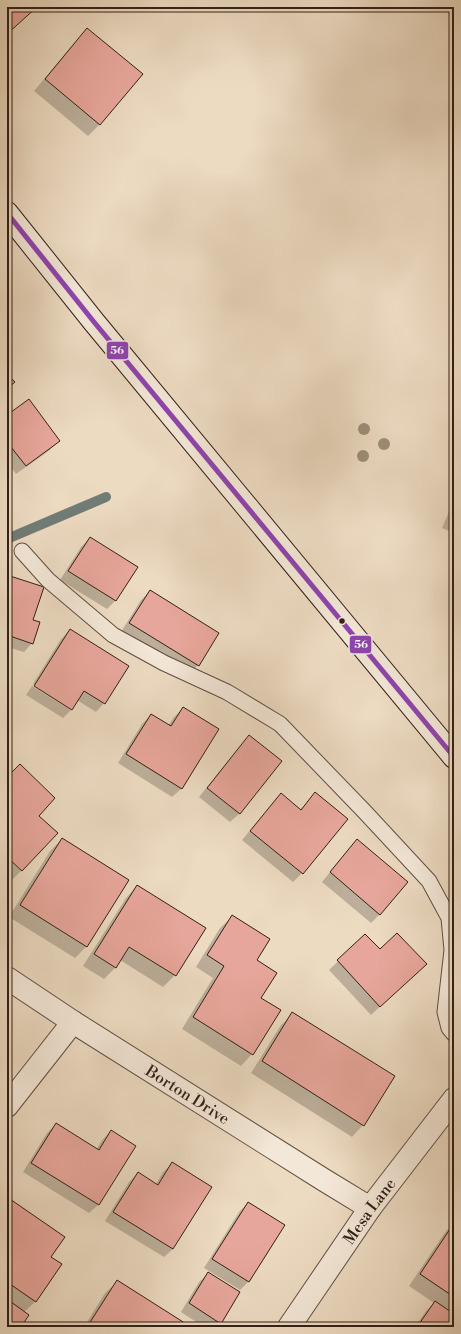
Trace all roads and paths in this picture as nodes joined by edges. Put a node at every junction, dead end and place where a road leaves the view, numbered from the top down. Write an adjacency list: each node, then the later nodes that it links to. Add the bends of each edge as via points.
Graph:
1 (7, 213): 3 (street)
2 (22, 551): 6 (lane, via 48,580 113,635 164,663 227,692 280,724 429,881 449,918 452,950 445,1012 449,1028)
3 (454, 757)
4 (7, 978): 5 (street, Borton Drive)
5 (73, 1022): 8 (street); 9 (street, Borton Drive)
6 (454, 1034)
7 (454, 1099): 9 (street, Mesa Lane)
8 (7, 1106)
9 (370, 1208): 10 (street, Mesa Lane)
10 (289, 1327)

